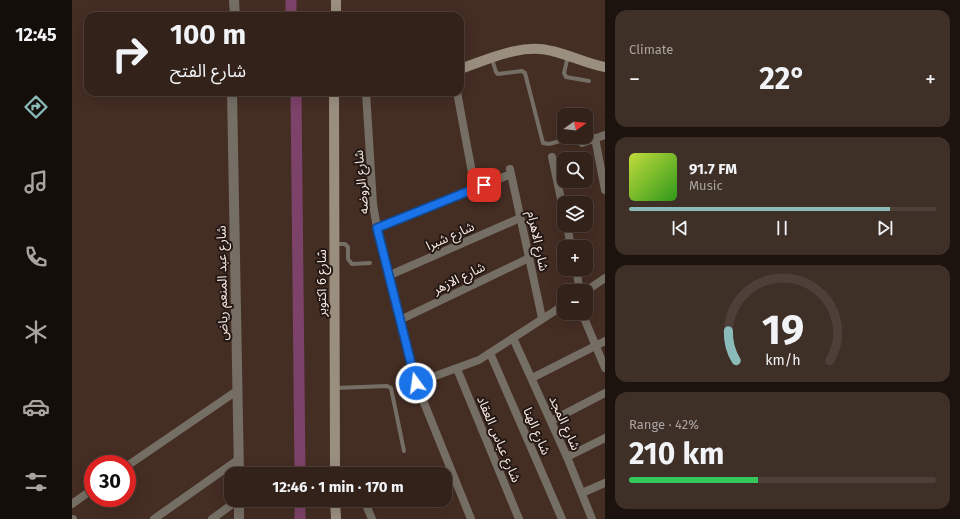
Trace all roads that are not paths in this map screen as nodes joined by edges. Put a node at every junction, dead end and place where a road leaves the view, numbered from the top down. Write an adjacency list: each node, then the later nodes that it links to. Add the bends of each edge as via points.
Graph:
1 (234, 0): 3 (street)
2 (336, 0): 4 (main road)
3 (235, 12)
4 (336, 12)
5 (568, 56): 6 (main road, via 552,51 526,49); 8 (main road); 9 (lane, via 564,74 566,78)
6 (492, 58): 7 (main road); 16 (lane, via 498,74 522,71 525,73 543,143)
7 (464, 67)
8 (605, 67)
9 (589, 81)
10 (232, 96): 42 (street, شارع عبد المنعم رياض)
11 (334, 96): 23 (main road, شارع 6 اكتوبر)
12 (366, 96): 22 (street, شارع الروضه, via 373,204)
13 (458, 96): 18 (street)
14 (605, 135): 15 (street)
15 (595, 138): 19 (street)
16 (557, 142)
17 (552, 157): 20 (street)
18 (473, 178)
19 (605, 190)
20 (560, 196)
21 (520, 218): 22 (street, شارع الاهرام, via 510,172); 24 (street, شارع الاهرام); 26 (street, شارع شبرا)
22 (377, 228): 26 (street, شارع الروضه)
23 (334, 244): 25 (lane, via 345,244 348,247 348,259 352,264); 41 (main road, شارع 6 اكتوبر)
24 (529, 258): 30 (street, شارع الاهرام); 31 (street, شارع الازهر)
25 (370, 263)
26 (390, 276): 31 (street, شارع الروضه)
27 (605, 278): 28 (street)
28 (593, 286)
29 (557, 309): 30 (street)
30 (542, 318): 33 (street)
31 (400, 320): 40 (street, شارع الروضه)
32 (585, 320): 35 (street)
33 (514, 338): 36 (street); 39 (street, شارع المجد)
34 (605, 341): 35 (street)
35 (596, 346): 37 (street); 39 (street)
36 (490, 353): 38 (street); 67 (street, شارع الهنا)
37 (605, 368)
38 (457, 369): 40 (street); 66 (street, شارع عباس العقاد)
39 (532, 378): 44 (street, شارع المجد)
40 (416, 383): 65 (street, شارع الروضه)
41 (335, 388): 46 (lane, via 391,388); 51 (main road, شارع 6 اكتوبر)
42 (238, 390): 48 (street, شارع عبد المنعم رياض); 49 (street)
43 (605, 393): 44 (street)
44 (551, 421): 47 (street, شارع المجد)
45 (605, 438): 47 (street)
46 (404, 452)
47 (567, 457): 53 (street, شارع المجد)
48 (239, 459): 50 (street, شارع عبد المنعم رياض); 60 (street)
49 (136, 460)
50 (239, 467)
51 (335, 467)
52 (605, 482): 53 (street)
53 (582, 493): 68 (street, شارع المجد)
54 (84, 495): 55 (street)
55 (72, 504)
56 (228, 507): 61 (street)
57 (238, 507): 62 (street)
58 (336, 507): 63 (main road)
59 (367, 507): 64 (street)
60 (154, 519)
61 (212, 519)
62 (239, 519)
63 (336, 519)
64 (372, 519)
65 (471, 519)
66 (519, 519)
67 (562, 519)
68 (592, 519)

